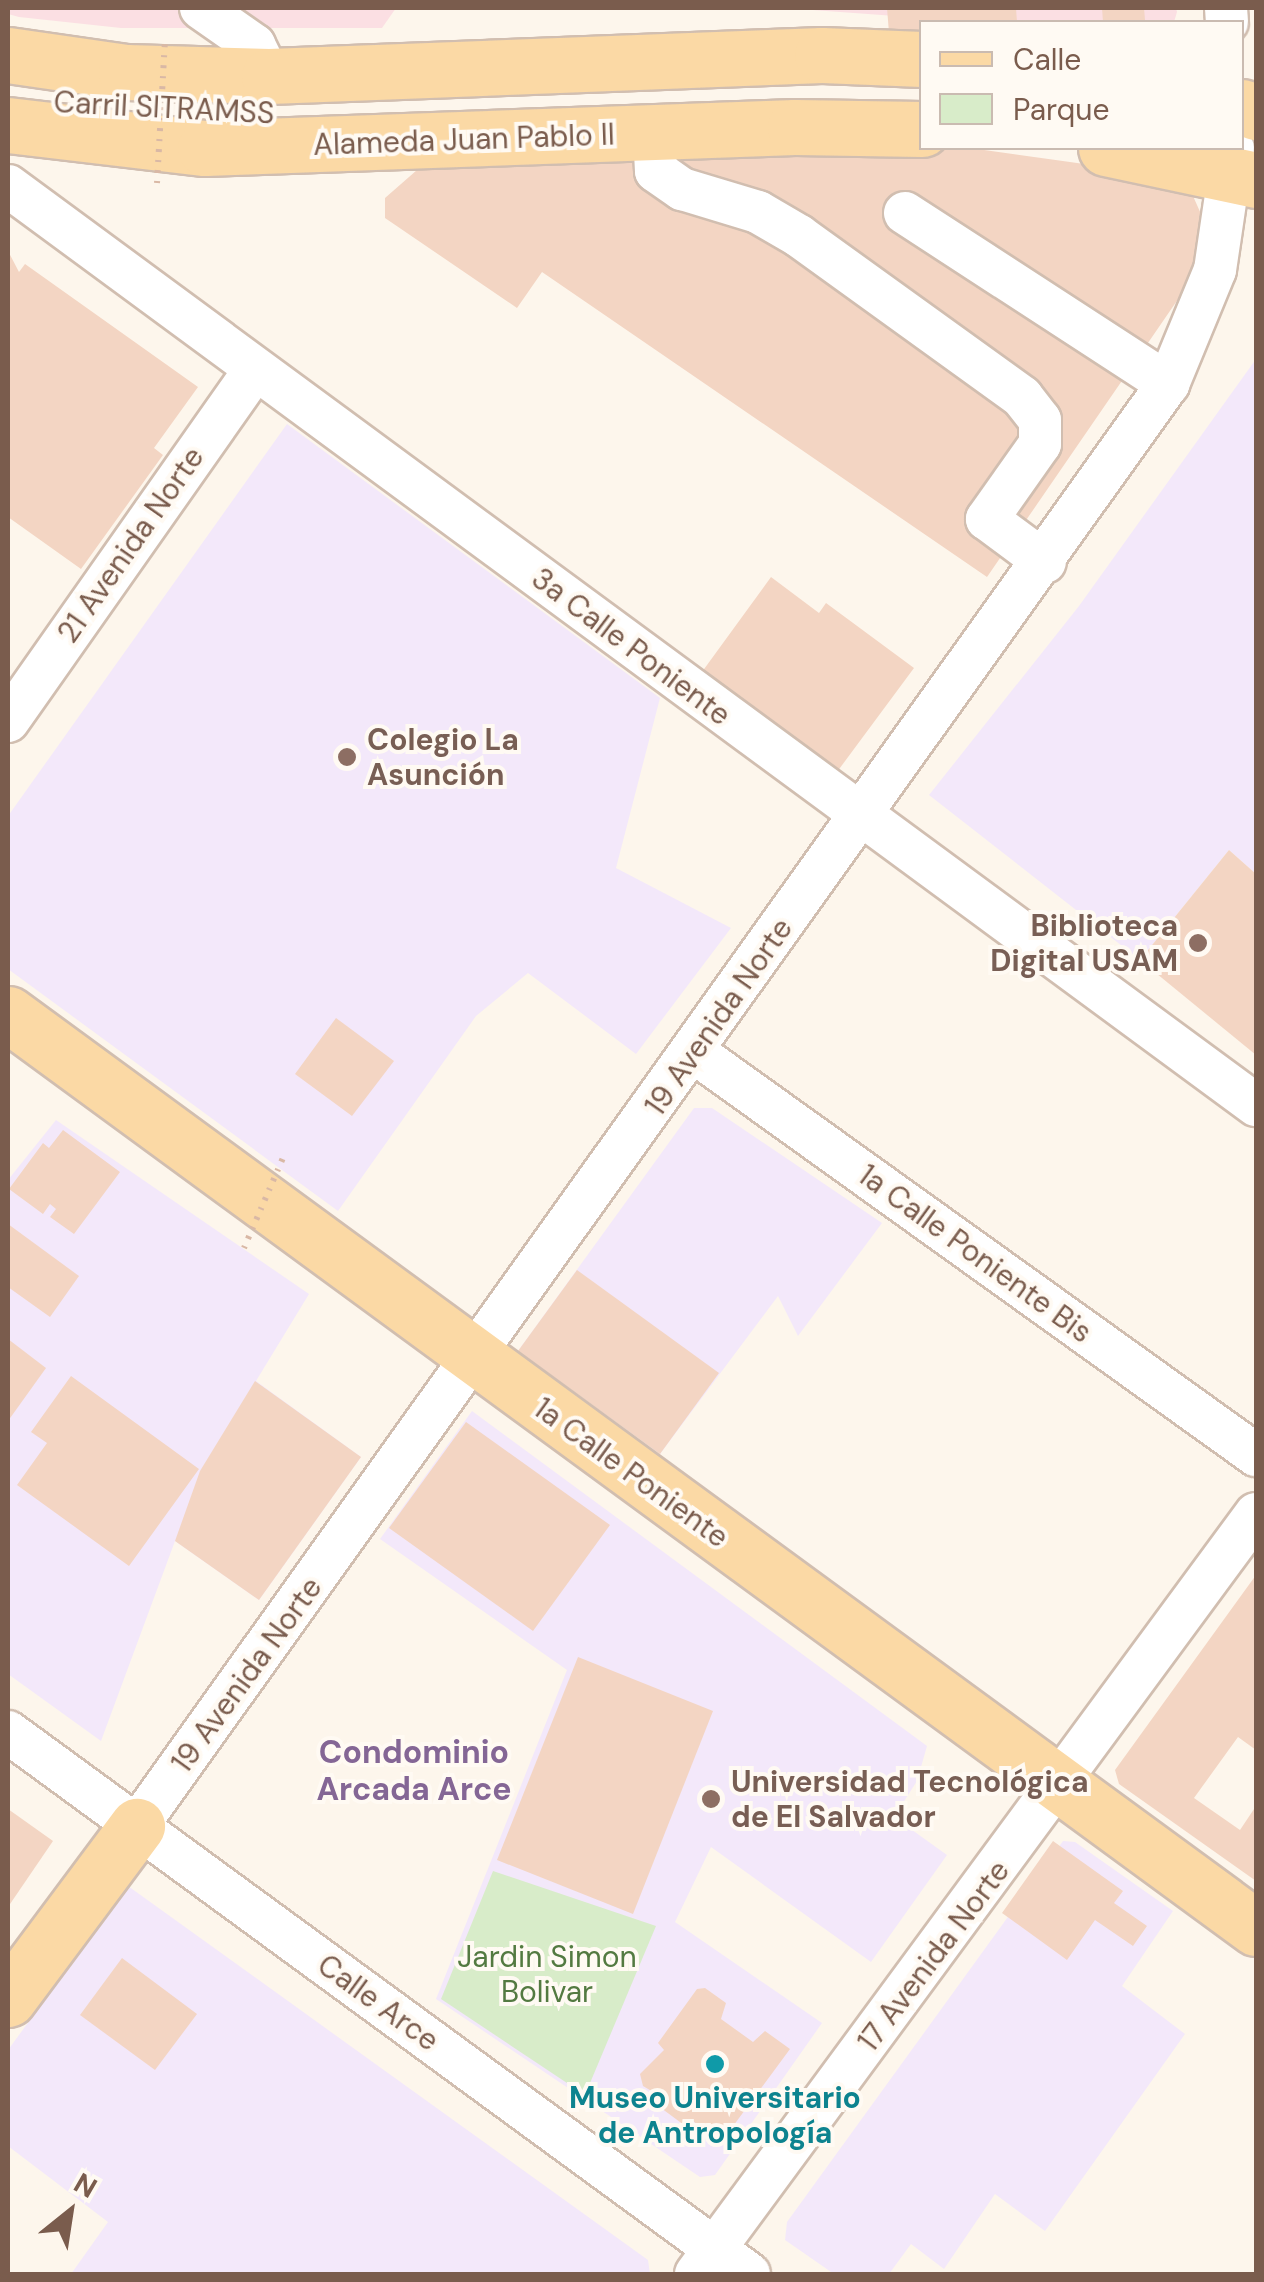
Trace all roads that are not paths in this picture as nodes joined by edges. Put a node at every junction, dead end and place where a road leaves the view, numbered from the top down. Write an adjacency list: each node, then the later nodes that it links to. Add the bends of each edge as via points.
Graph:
1 (201, 8): 4 (street, via 254,46)
2 (8, 55): 4 (main road, via 126,72)
3 (919, 59): 4 (main road, via 803,56)
4 (269, 76)
5 (8, 95): 6 (main road, Carril SITRAMSS, via 118,110 292,115)
6 (919, 97)
7 (8, 125): 9 (main road, Alameda Juan Pablo II, via 205,148)
8 (919, 128): 9 (main road, Alameda Juan Pablo II)
9 (654, 133): 18 (street, via 656,171 682,189 758,212 799,236 1022,397 1040,420 1040,444 987,519)
10 (1129, 150): 11 (main road)
11 (1244, 160): 17 (street, 19 Avenida Norte, via 1216,270)
12 (8, 186): 15 (street, 3a Calle Poniente)
13 (8, 211): 15 (street)
14 (905, 212): 17 (street)
15 (104, 257): 16 (street, 3a Calle Poniente)
16 (256, 369): 19 (street, 21 Avenida Norte); 20 (street, 3a Calle Poniente)
17 (1168, 384): 18 (street, 19 Avenida Norte)
18 (1046, 562): 20 (street, 19 Avenida Norte)
19 (8, 722)
20 (861, 818): 22 (street, 19 Avenida Norte); 23 (street, 3a Calle Poniente)
21 (8, 1014): 24 (main road, 1a Calle Poniente)
22 (694, 1052): 24 (street, 19 Avenida Norte); 25 (street, 1a Calle Poniente Bis)
23 (1256, 1105)
24 (476, 1359): 28 (main road, 1a Calle Poniente); 29 (street, 19 Avenida Norte)
25 (1256, 1455)
26 (1256, 1514): 28 (street, 17 Avenida Norte)
27 (8, 1732): 29 (street, Calle Arce)
28 (1063, 1783): 30 (main road, 1a Calle Poniente); 32 (street, 17 Avenida Norte)
29 (137, 1826): 31 (main road); 32 (street, Calle Arce)
30 (1256, 1928)
31 (8, 1998)
32 (705, 2262): 33 (street, Calle Arce)
33 (748, 2274)

